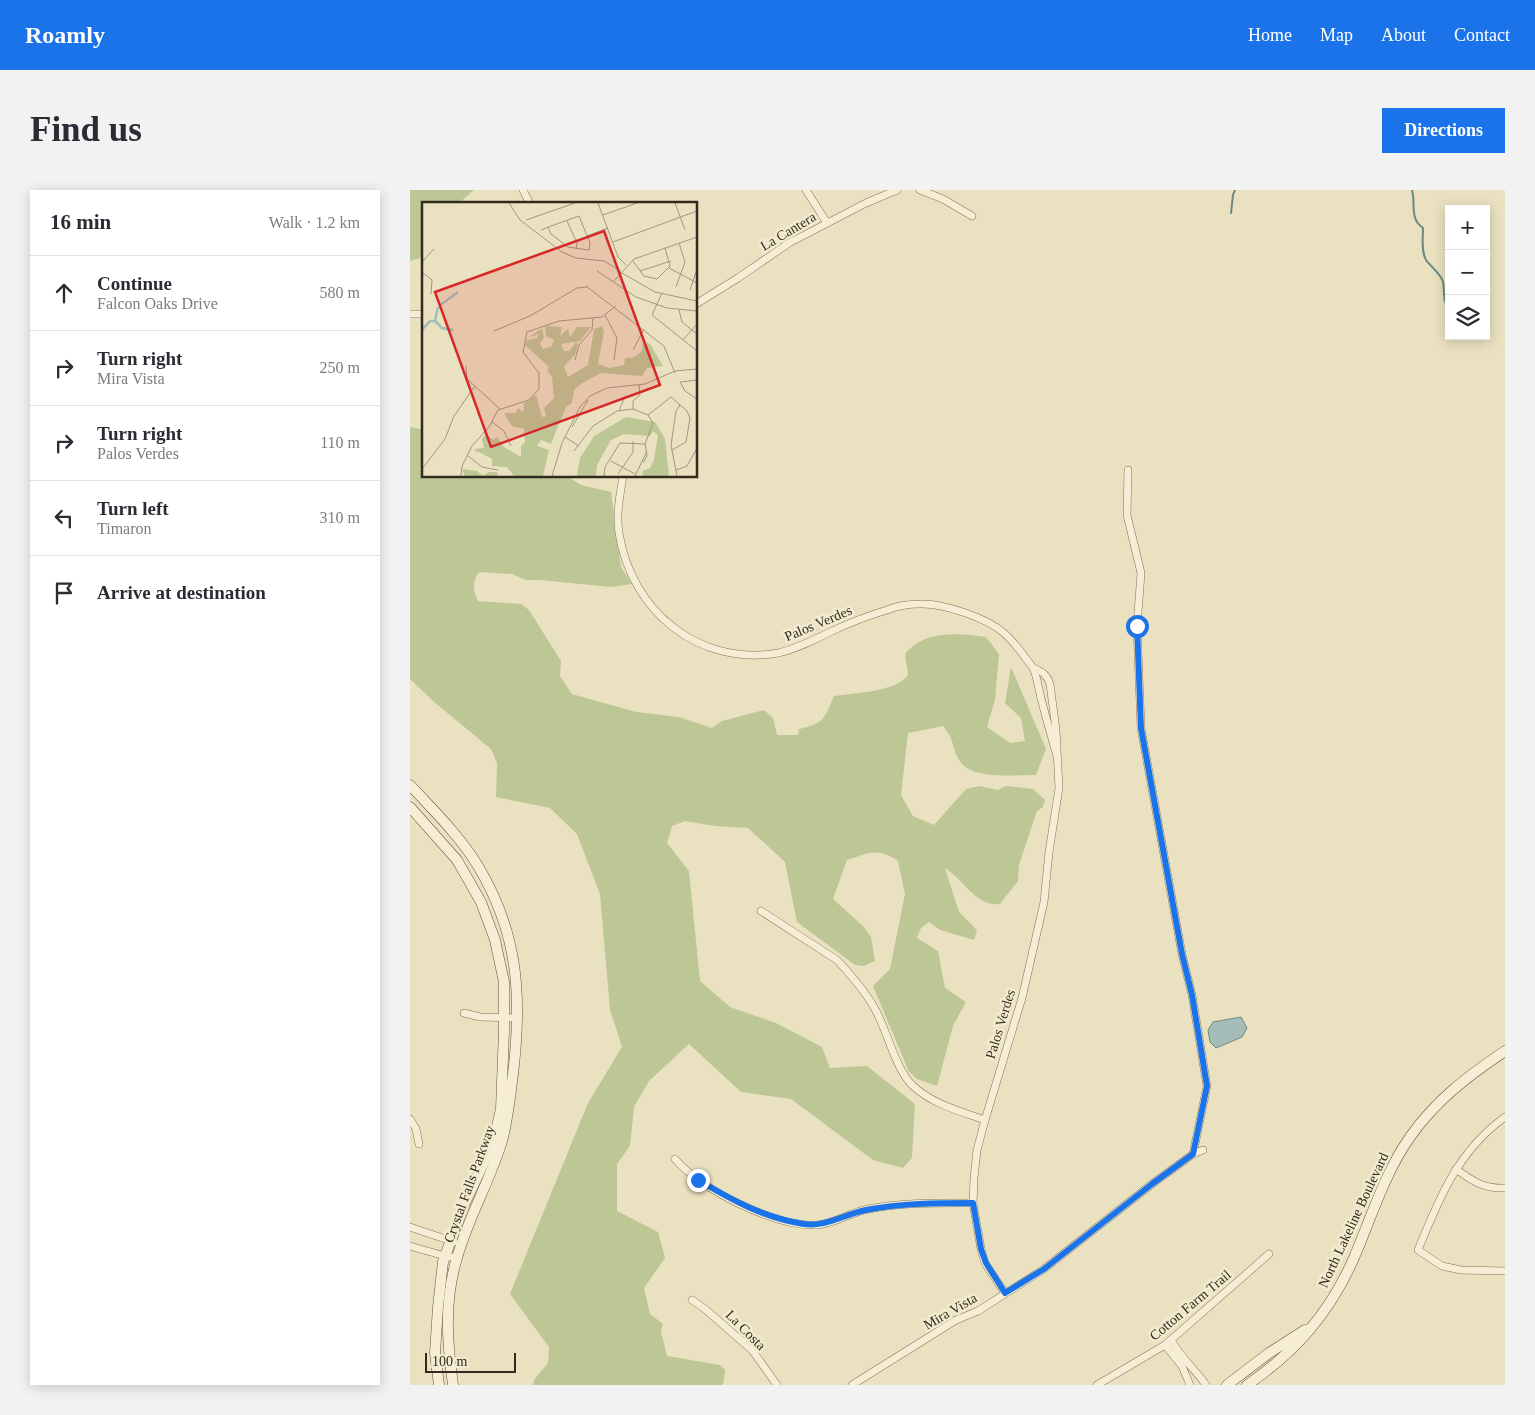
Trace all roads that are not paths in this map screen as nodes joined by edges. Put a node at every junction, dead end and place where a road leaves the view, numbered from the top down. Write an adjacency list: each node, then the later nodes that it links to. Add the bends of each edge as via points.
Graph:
1 (523, 190): 5 (street)
2 (806, 190): 7 (street)
3 (897, 190): 7 (street, La Cantera)
4 (920, 190): 6 (street, via 944,199)
5 (529, 202)
6 (972, 216)
7 (827, 223): 8 (street, La Cantera)
8 (698, 303)
9 (1128, 470): 25 (street, via 1127,515 1141,573 1137,626 1141,728 1207,1086)
10 (623, 478): 11 (street, Palos Verdes, via 618,532 640,592 672,627 700,643 747,654 778,653 879,612 922,603 961,612 994,626 1012,641)
11 (1033, 668): 12 (street, Palos Verdes); 12 (street, Palos Verdes, via 1048,677 1050,684)
12 (1057, 756): 22 (street, Palos Verdes, via 1059,794 1044,902 1022,998)
13 (410, 785): 17 (street, Crystal Falls Parkway, via 457,837 478,865 493,894 513,956)
14 (410, 807): 18 (street, Crystal Falls Parkway, via 457,860 482,902 504,982)
15 (761, 911): 22 (street, via 847,970 875,1009 903,1073 912,1084 933,1101)
16 (464, 1013): 18 (street, via 480,1018)
17 (518, 1018): 18 (street); 32 (street, Crystal Falls Parkway, via 508,1115 502,1141)
18 (504, 1019): 31 (street, Crystal Falls Parkway, via 501,1109 493,1143)
19 (1505, 1051): 40 (street, North Lakeline Boulevard, via 1467,1076 1410,1136 1391,1169 1341,1284)
20 (1505, 1117): 27 (street, via 1476,1142)
21 (410, 1119): 23 (street)
22 (985, 1120): 29 (street, Palos Verdes, via 975,1164)
23 (419, 1144)
24 (1203, 1150): 25 (street, Mira Vista)
25 (1193, 1154): 38 (street, Mira Vista, via 1044,1269)
26 (675, 1159): 29 (street, via 686,1171 740,1204 804,1224 819,1225 878,1208 922,1203)
27 (1456, 1169): 28 (street, via 1480,1186); 37 (street, via 1418,1250 1442,1266)
28 (1505, 1188)
29 (973, 1203): 38 (street, Palos Verdes, via 981,1249)
30 (410, 1227): 31 (street)
31 (451, 1241): 32 (street); 35 (street, Crystal Falls Parkway)
32 (461, 1245): 36 (street, Crystal Falls Parkway)
33 (410, 1246): 35 (street)
34 (1269, 1254): 41 (street, Cotton Farm Trail)
35 (445, 1256): 36 (street); 43 (street, Crystal Falls Parkway, via 435,1353)
36 (457, 1258): 42 (street, Crystal Falls Parkway, via 447,1319)
37 (1505, 1271)
38 (1005, 1293): 45 (street, Mira Vista)
39 (692, 1300): 44 (street, La Costa, via 746,1345)
40 (1317, 1323): 49 (street, North Lakeline Boulevard); 50 (street, North Lakeline Boulevard, via 1287,1354)
41 (1168, 1342): 46 (street, Cotton Farm Trail); 47 (street); 48 (street)
42 (453, 1384): 43 (street)
43 (439, 1385)
44 (777, 1385)
45 (852, 1385)
46 (1097, 1385)
47 (1190, 1385)
48 (1206, 1385)
49 (1227, 1385)
50 (1247, 1385)

